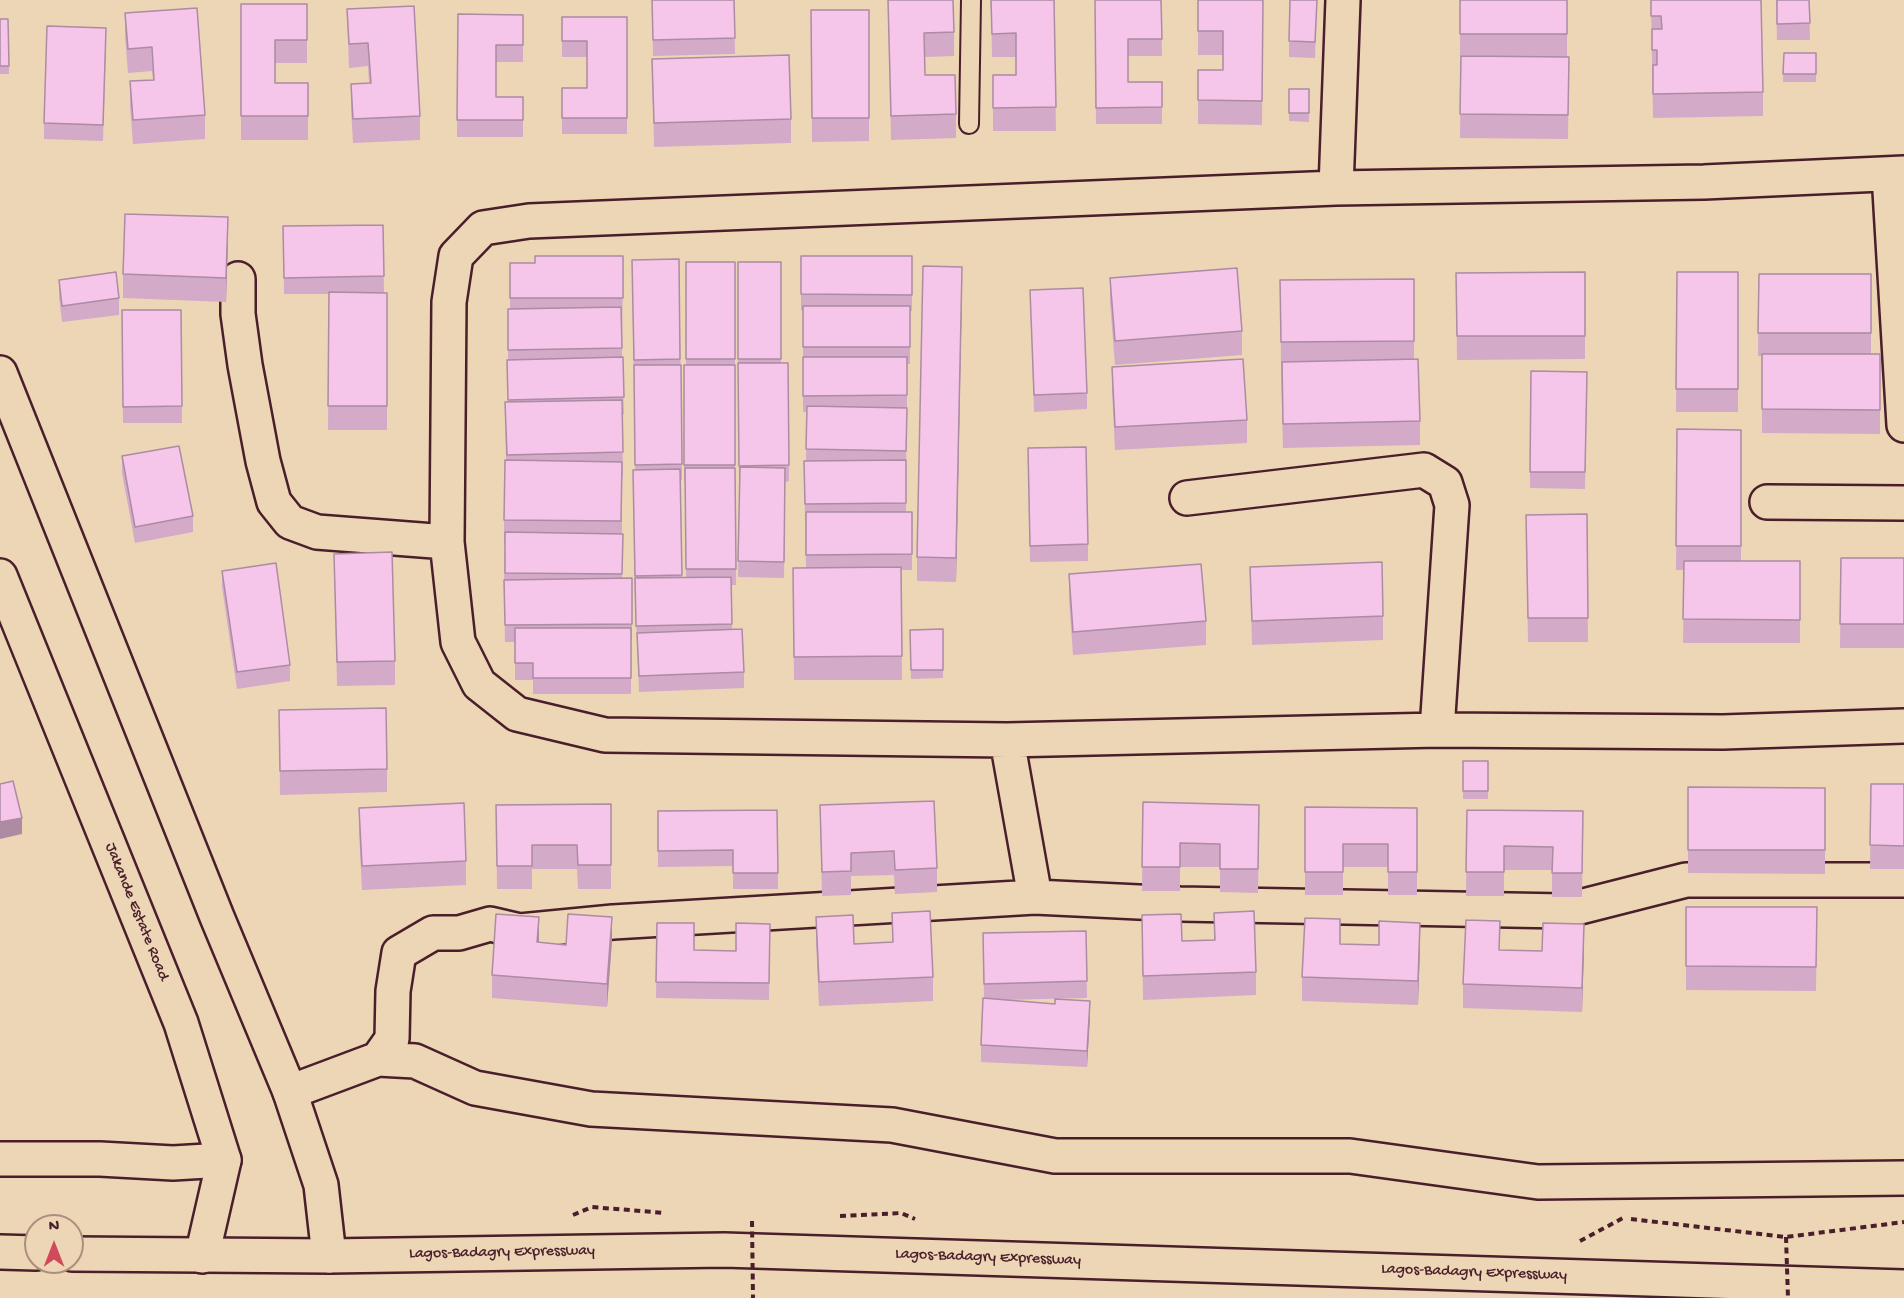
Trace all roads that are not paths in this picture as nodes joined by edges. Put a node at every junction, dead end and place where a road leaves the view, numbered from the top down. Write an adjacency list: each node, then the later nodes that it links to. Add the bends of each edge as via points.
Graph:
1 (971, 0): 3 (lane)
2 (1343, 0): 5 (street)
3 (969, 124)
4 (1896, 173): 5 (street, via 1704,182); 8 (street)
5 (1336, 188): 12 (street, via 529,221 483,228 456,256 449,302)
6 (238, 279): 12 (street, via 245,365 274,502 290,522 317,532)
7 (0, 373): 20 (street)
8 (1904, 426)
9 (1187, 498): 15 (street, via 1424,470 1445,483 1452,505)
10 (1767, 502): 11 (street)
11 (1904, 503)
12 (447, 542): 16 (street, via 458,642 479,684 517,714 605,735)
13 (0, 576): 22 (street, Jakande Estate Road, via 181,1023)
14 (1904, 726): 15 (street, via 1723,732)
15 (1437, 730): 16 (street)
16 (1007, 740): 18 (street)
17 (1904, 880): 18 (street, via 1686,880 1564,911 1180,904)
18 (1035, 897): 19 (street, via 520,931 490,924 459,933 433,933 399,953 392,1039)
19 (378, 1059): 20 (street); 23 (street, via 415,1061 475,1088 591,1108 892,1125 1054,1156 1350,1156 1538,1182)
20 (290, 1092): 28 (street, via 321,1185)
21 (0, 1159): 22 (street, via 173,1163)
22 (224, 1160): 27 (street)
23 (1904, 1178)
24 (0, 1252): 25 (street)
25 (24, 1253)
26 (84, 1254): 27 (street, Lagos-Badagry Expressway)
27 (202, 1256): 28 (street, Lagos-Badagry Expressway)
28 (329, 1256): 29 (street, Lagos-Badagry Expressway, via 724,1250)
29 (1904, 1287)

